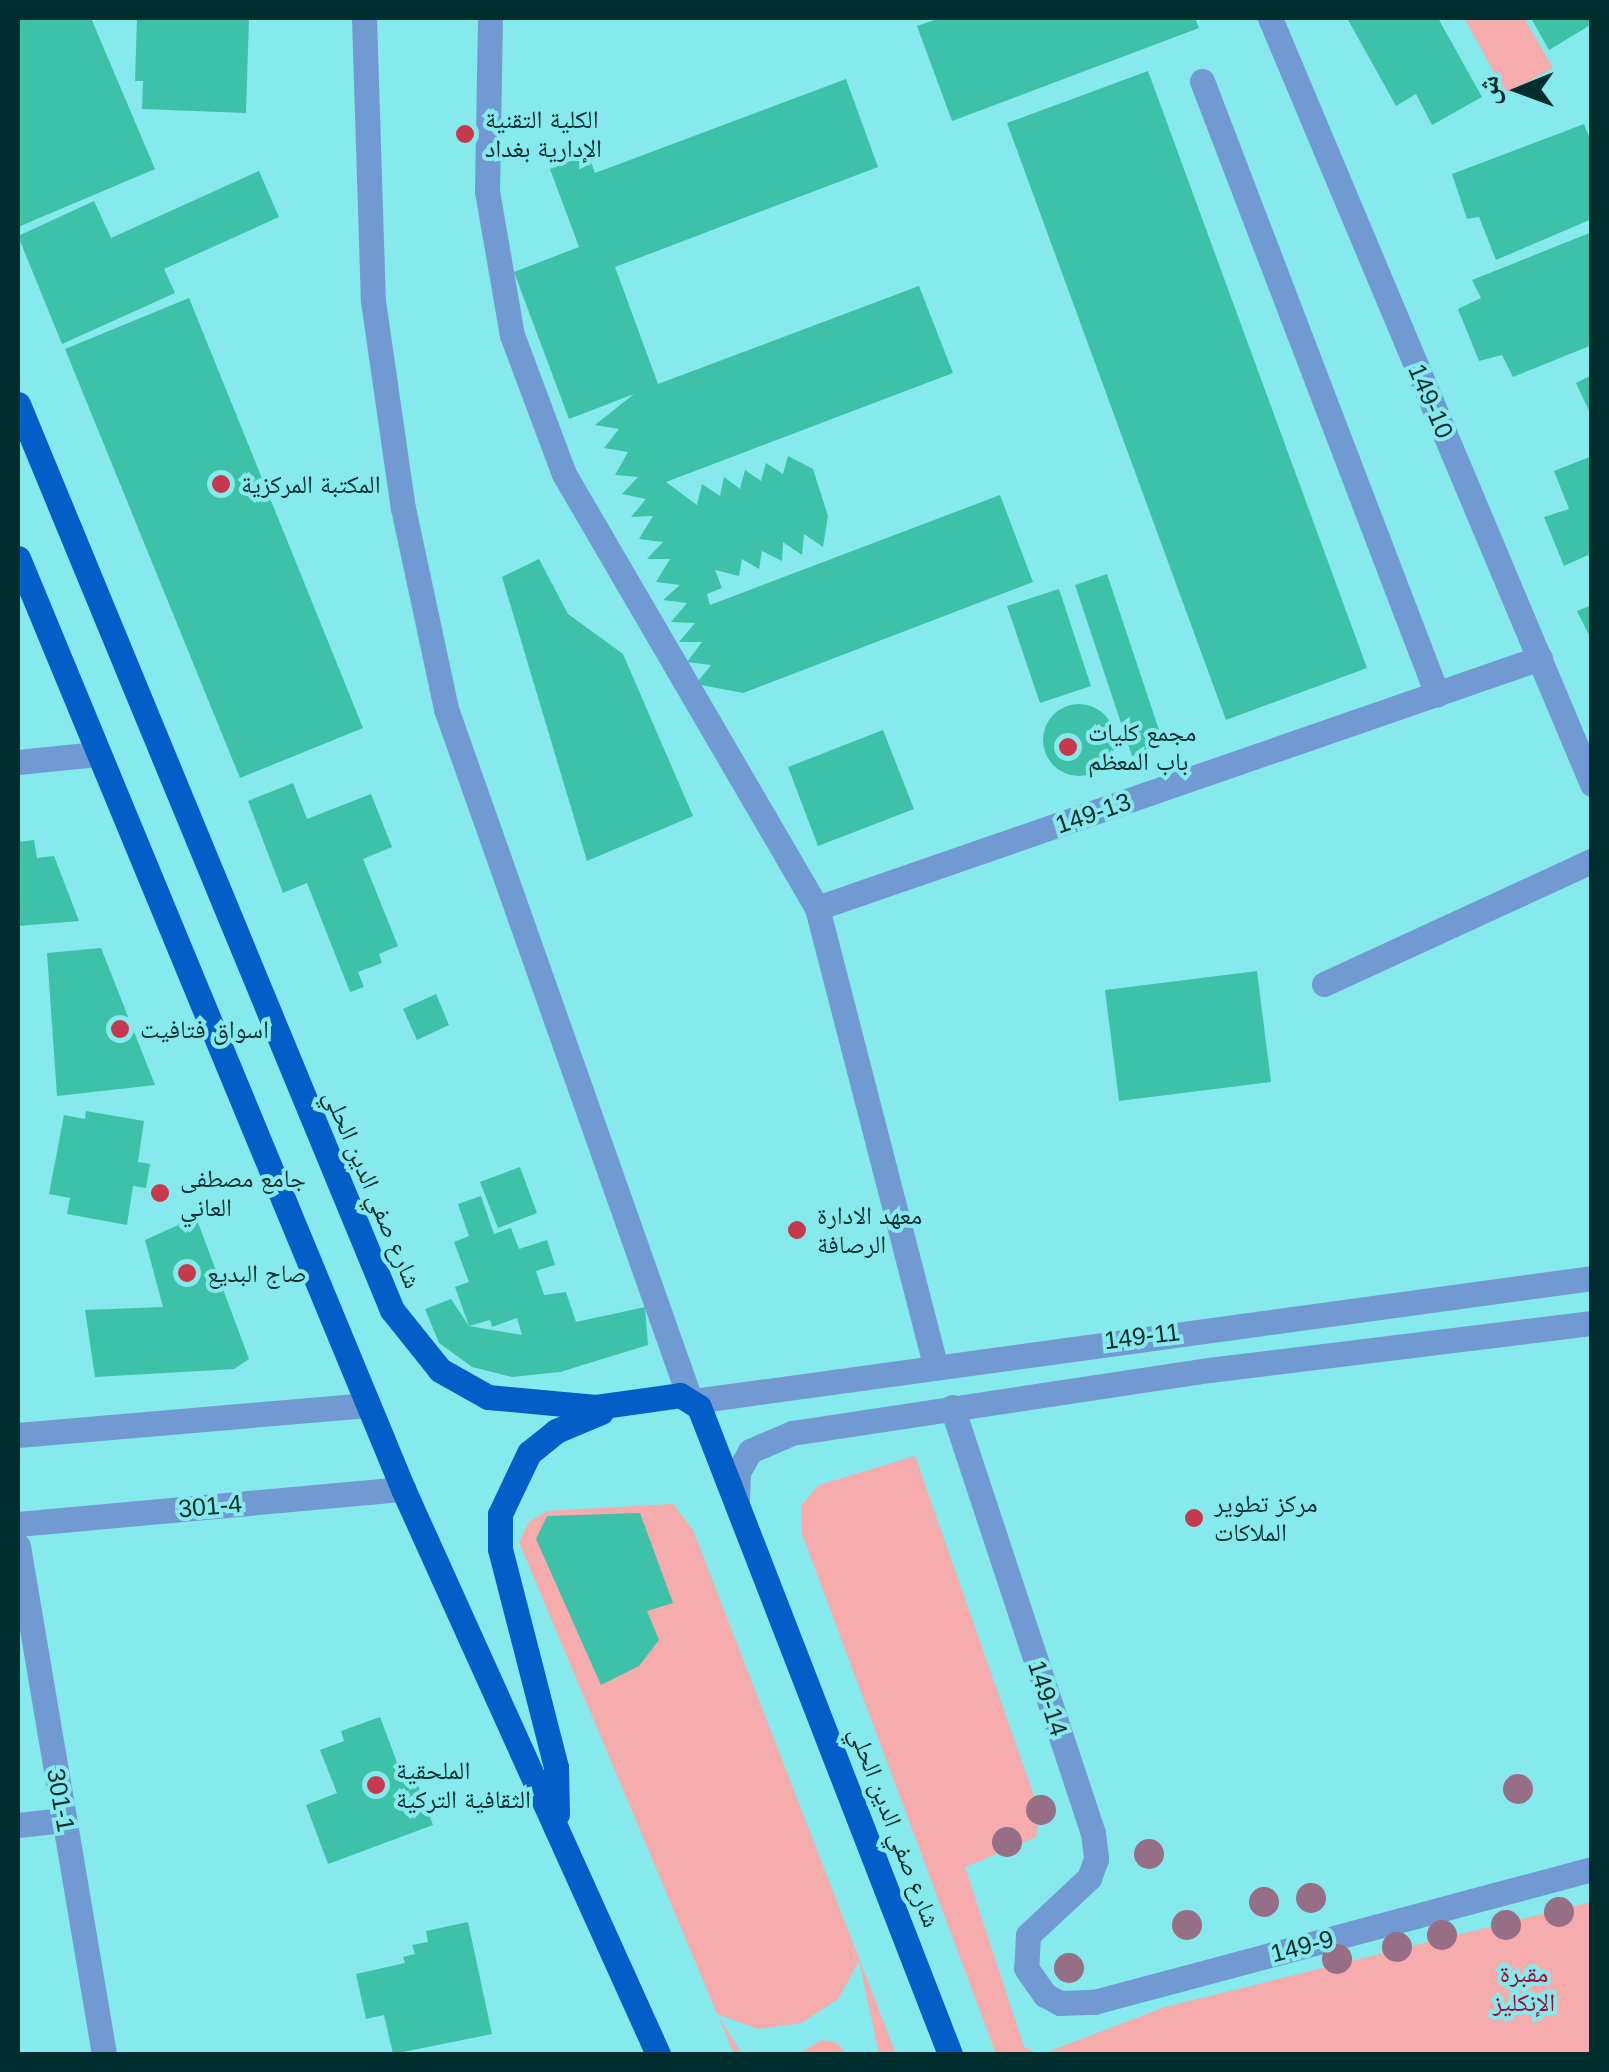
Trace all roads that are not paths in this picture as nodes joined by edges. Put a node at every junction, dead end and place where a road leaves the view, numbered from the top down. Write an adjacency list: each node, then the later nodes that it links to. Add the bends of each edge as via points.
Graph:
1 (364, 18): 18 (street, via 373,302 403,508 446,709)
2 (490, 18): 13 (street, via 487,191 512,335 564,474)
3 (1270, 18): 7 (street, 149-10)
4 (1202, 81): 8 (street)
5 (18, 404): 19 (main road, شارع صفي الدين الحلي, via 392,1310 440,1370 488,1396 556,1407)
6 (18, 558): 9 (main road)
7 (1540, 658): 8 (street, 149-13); 11 (street, 149-10)
8 (1437, 694): 13 (street, 149-13)
9 (97, 754): 10 (street); 20 (main road)
10 (18, 762)
11 (1592, 784)
12 (1592, 861): 14 (street)
13 (817, 908): 17 (street)
14 (1324, 984)
15 (1592, 1278): 17 (street, 149-11)
16 (1592, 1323): 21 (street, 149-11)
17 (934, 1363): 18 (street, 149-11)
18 (692, 1400): 19 (main road, شارع صفي الدين الحلي); 24 (main road, شارع صفي الدين الحلي)
19 (630, 1403): 28 (main road, via 556,1431 529,1453 500,1514 500,1549 556,1767)
20 (368, 1406): 22 (street); 23 (main road)
21 (952, 1407): 24 (street, 149-11, via 772,1438 744,1460); 31 (street, 149-14, via 1094,1846 1089,1878 1028,1935)
22 (18, 1434)
23 (403, 1488): 25 (street, 301-4); 28 (main road)
24 (737, 1500): 34 (main road, شارع صفي الدين الحلي)
25 (18, 1524)
26 (18, 1546): 27 (street, 301-1)
27 (64, 1820): 29 (street); 32 (street, 301-1)
28 (557, 1824): 33 (main road)
29 (18, 1825)
30 (1592, 1869): 31 (street, 149-9, via 1077,2005 1045,1995)
31 (1026, 1968)
32 (104, 2054)
33 (658, 2054)
34 (950, 2054)

